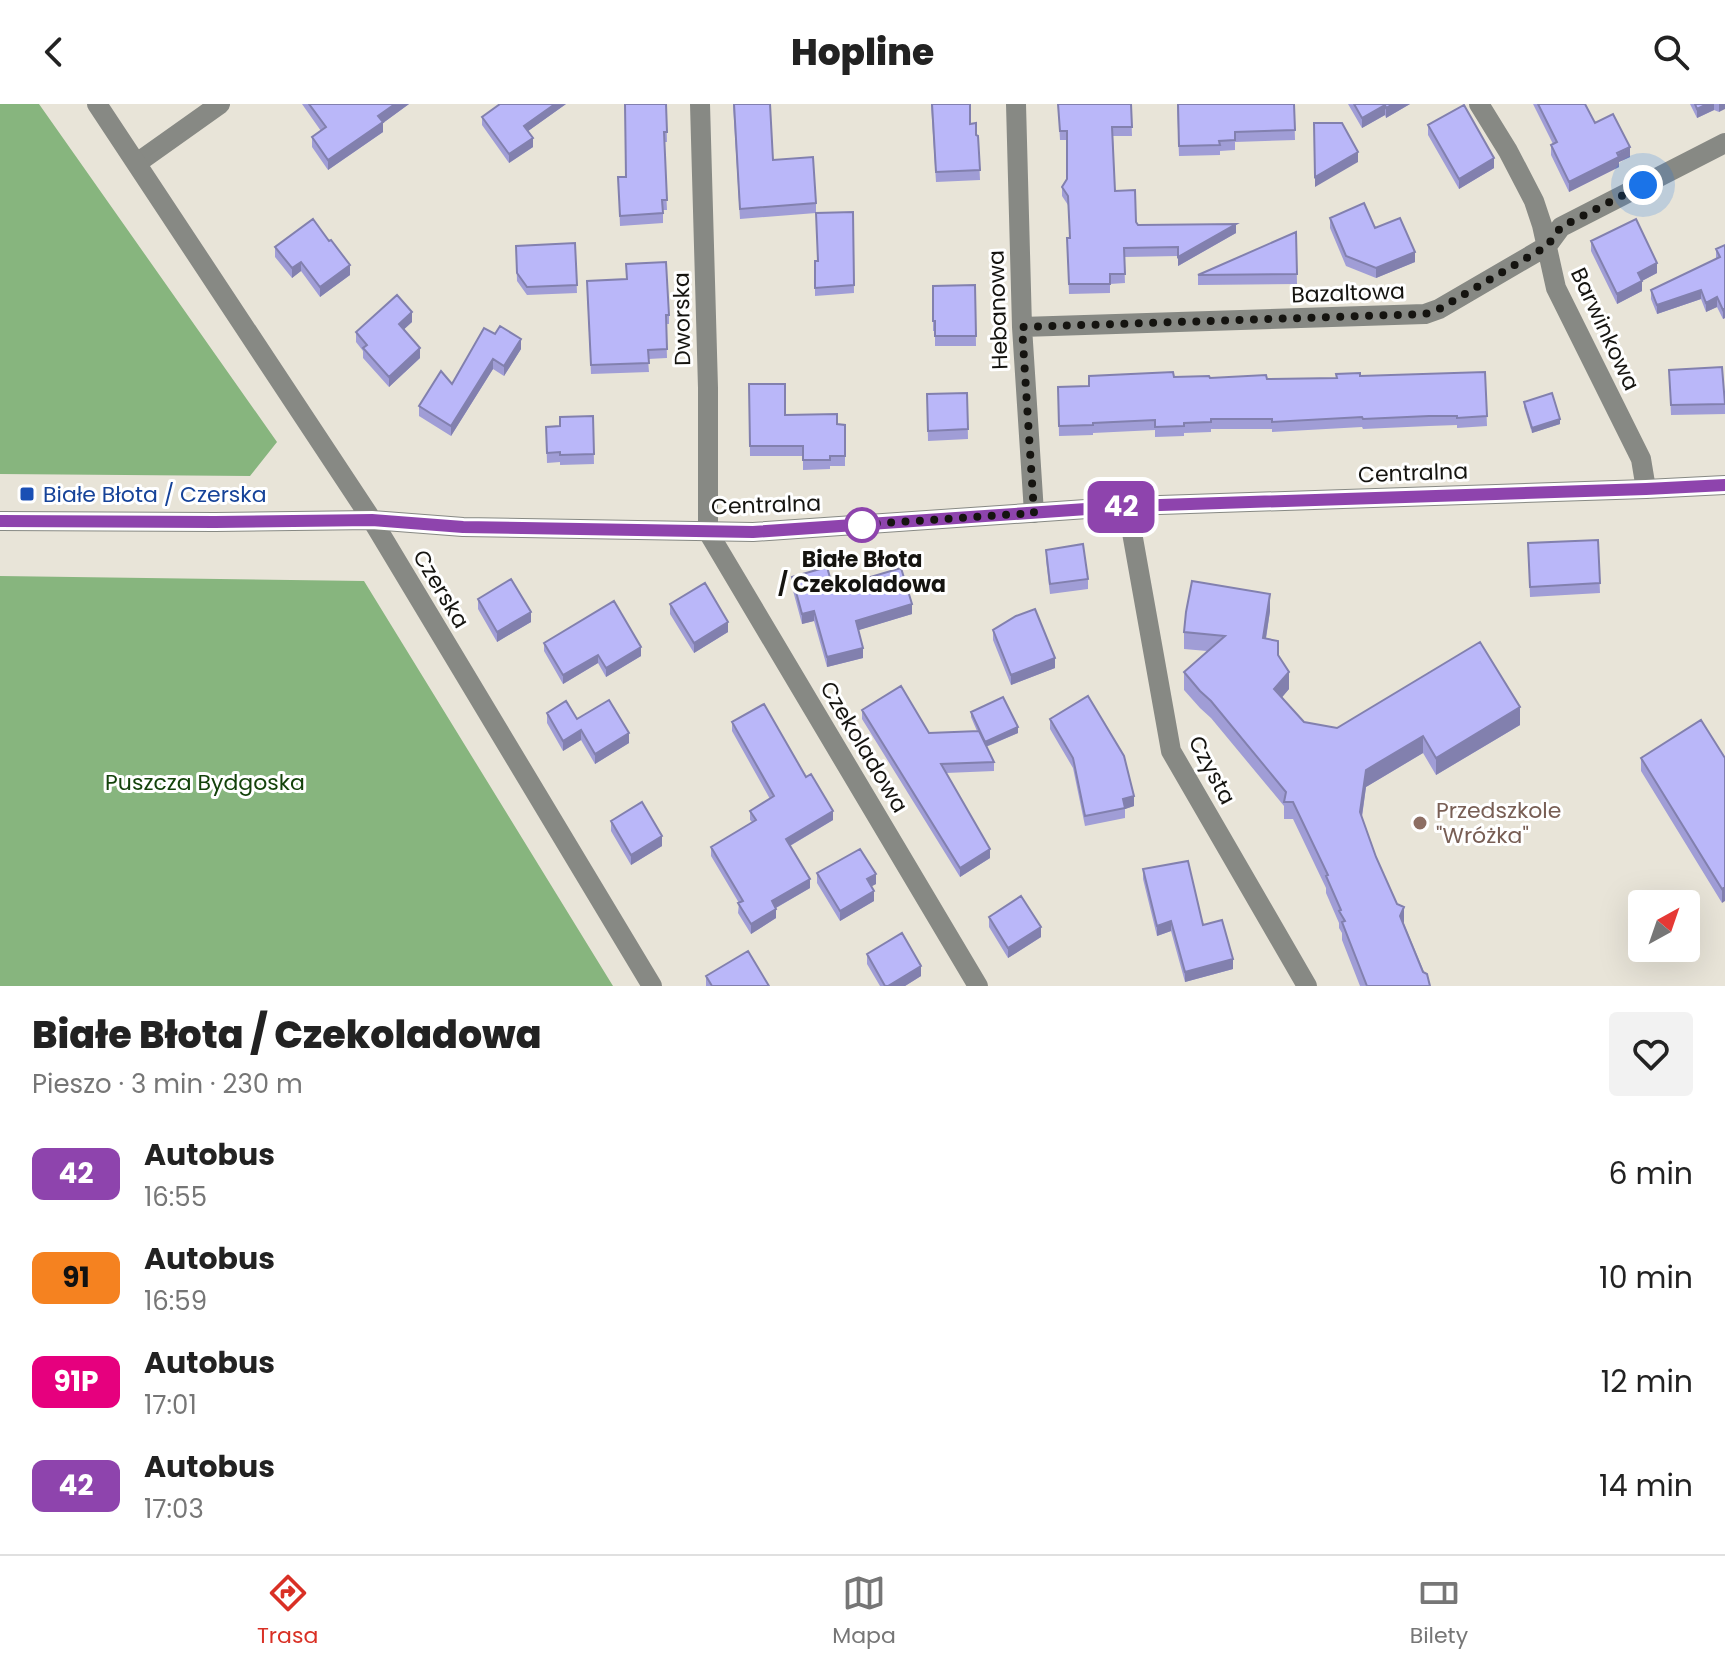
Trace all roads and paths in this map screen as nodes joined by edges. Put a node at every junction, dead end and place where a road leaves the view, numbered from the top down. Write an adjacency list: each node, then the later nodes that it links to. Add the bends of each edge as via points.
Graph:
1 (97, 104): 7 (street, Czerska)
2 (220, 104): 7 (street)
3 (700, 104): 16 (street, Dworska)
4 (1016, 104): 9 (street, Hebanowa)
5 (1479, 104): 8 (street, Barwinkowa, via 1534,201)
6 (1725, 143): 8 (street, Bazaltowa, via 1561,227)
7 (137, 163): 14 (street, Czerska)
8 (1547, 246): 9 (street, Bazaltowa, via 1425,314); 11 (street, Barwinkowa, via 1556,288 1641,459)
9 (1022, 327): 13 (street, Hebanowa)
10 (1725, 485): 11 (street, Centralna)
11 (1646, 489): 12 (street, Centralna)
12 (1130, 506): 13 (street, Centralna); 19 (street, Czysta, via 1171,751)
13 (1034, 513): 16 (street, Centralna)
14 (372, 520): 15 (street, Centralna); 16 (street, Centralna); 17 (street, Czerska)
15 (0, 521)
16 (708, 532): 18 (street, Czekoladowa)
17 (652, 986)
18 (978, 986)
19 (1307, 986)

